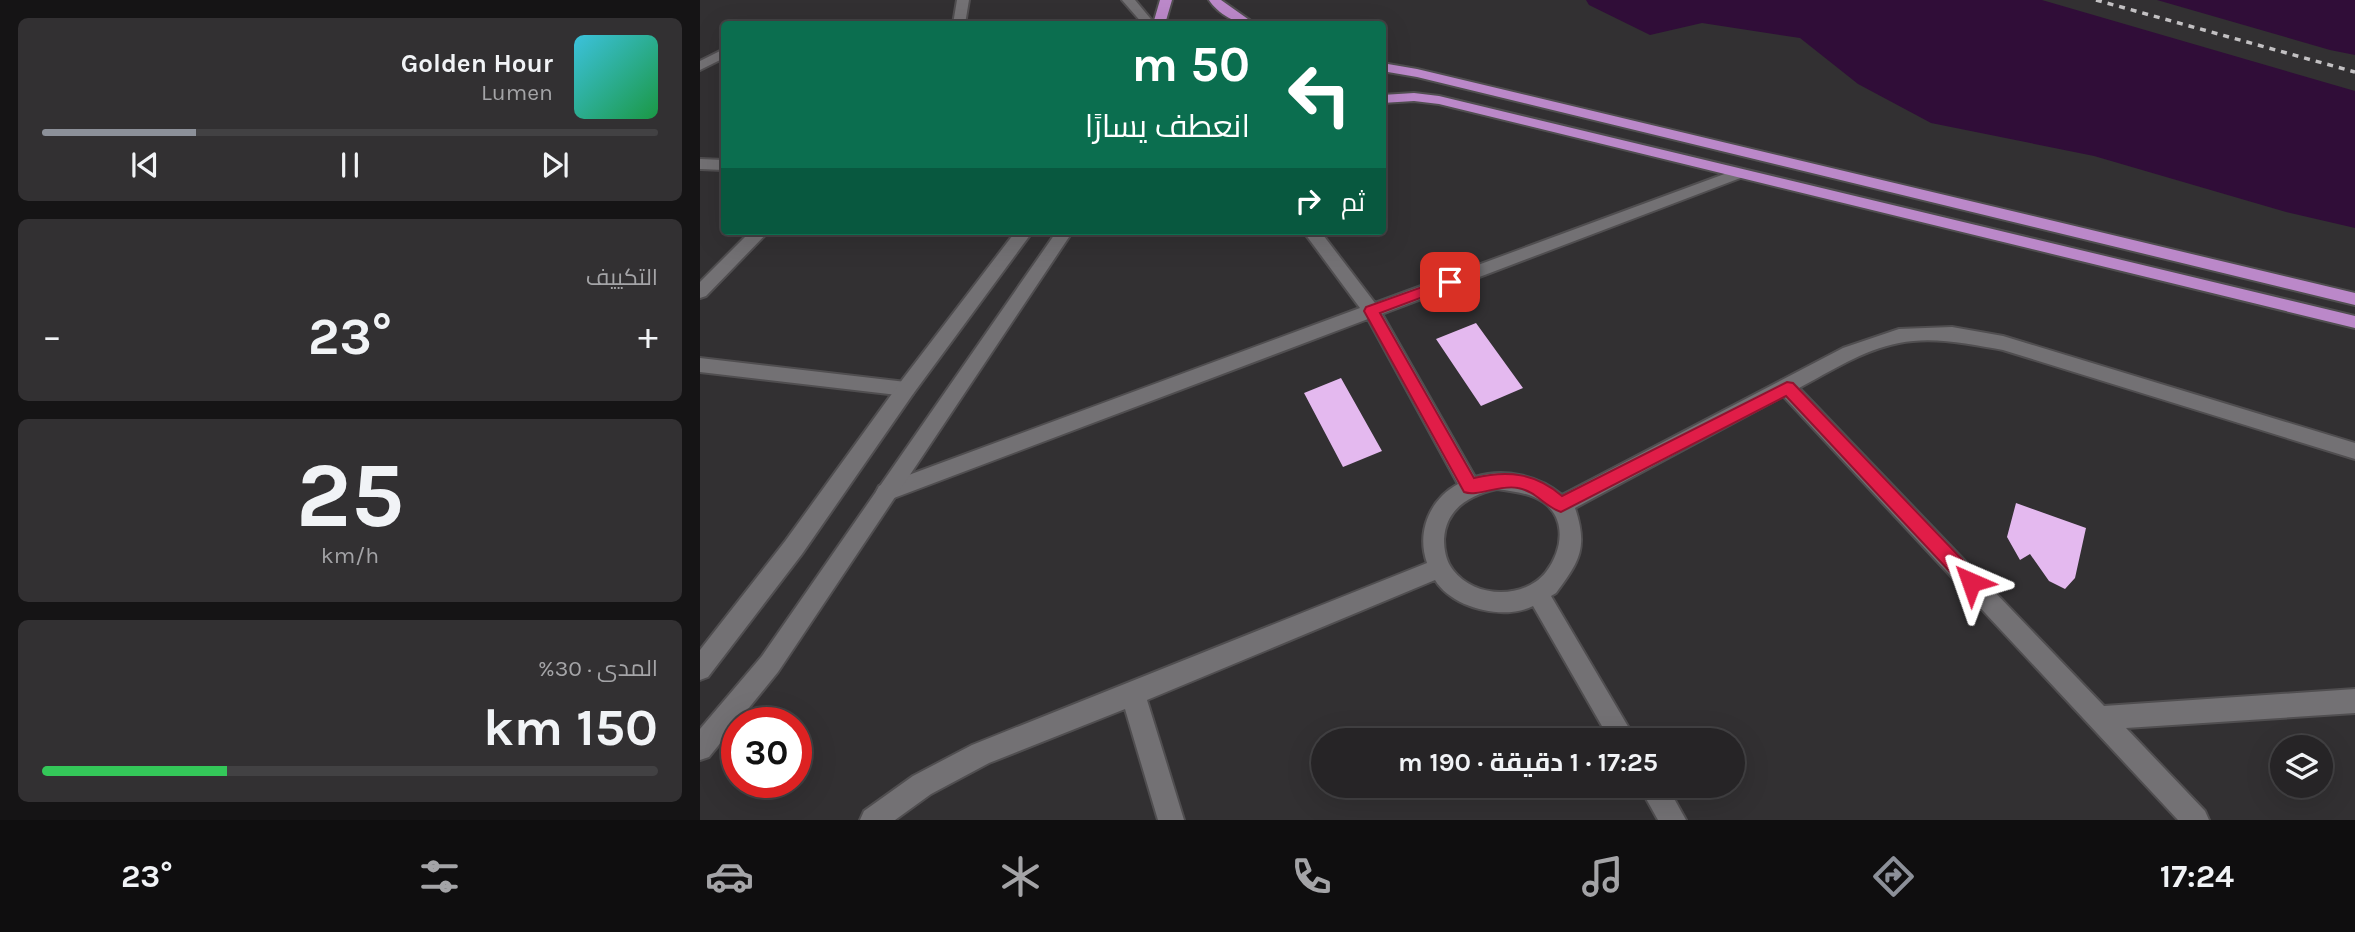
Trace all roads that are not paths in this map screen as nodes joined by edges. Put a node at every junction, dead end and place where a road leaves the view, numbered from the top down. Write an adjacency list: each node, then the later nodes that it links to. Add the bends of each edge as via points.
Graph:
1 (962, 0): 5 (street)
2 (1128, 0): 6 (street)
3 (1166, 0): 7 (highway)
4 (1215, 0): 8 (highway)
5 (959, 21)
6 (1146, 21)
7 (1160, 21)
8 (1241, 21)
9 (700, 50): 10 (street)
10 (721, 52)
11 (721, 54): 12 (street)
12 (700, 66)
13 (1386, 68): 25 (highway)
14 (1386, 99): 17 (highway, via 1439,100)
15 (700, 164): 16 (street)
16 (721, 165)
17 (1738, 174): 26 (street); 27 (highway)
18 (757, 235): 24 (street)
19 (1022, 235): 30 (street)
20 (1062, 235): 33 (street)
21 (1314, 235): 23 (street)
22 (1324, 235): 23 (street)
23 (1329, 252): 26 (street)
24 (700, 292)
25 (2355, 299)
26 (1371, 311): 32 (street); 33 (street)
27 (2355, 322)
28 (700, 365): 30 (street)
29 (1787, 388): 31 (street, via 1849,353 1899,336 1952,334 2092,369); 34 (street); 40 (street)
30 (906, 389): 37 (street)
31 (2355, 451)
32 (1470, 487): 34 (street, via 1497,480 1521,481 1544,490); 35 (street, via 1451,499 1435,524 1432,546)
33 (886, 492): 42 (street, via 769,664)
34 (1561, 505): 36 (street, via 1573,540 1569,562 1549,587)
35 (1439, 568): 36 (street, via 1454,586 1477,599 1503,603); 38 (street)
36 (1538, 593): 41 (street)
37 (700, 669)
38 (1133, 694): 44 (street, via 981,754 922,785); 45 (street)
39 (2355, 701): 40 (street)
40 (2100, 718): 47 (street)
41 (1617, 728)
42 (700, 748)
43 (1659, 798): 46 (street)
44 (873, 820)
45 (1171, 820)
46 (1673, 820)
47 (2196, 820)

